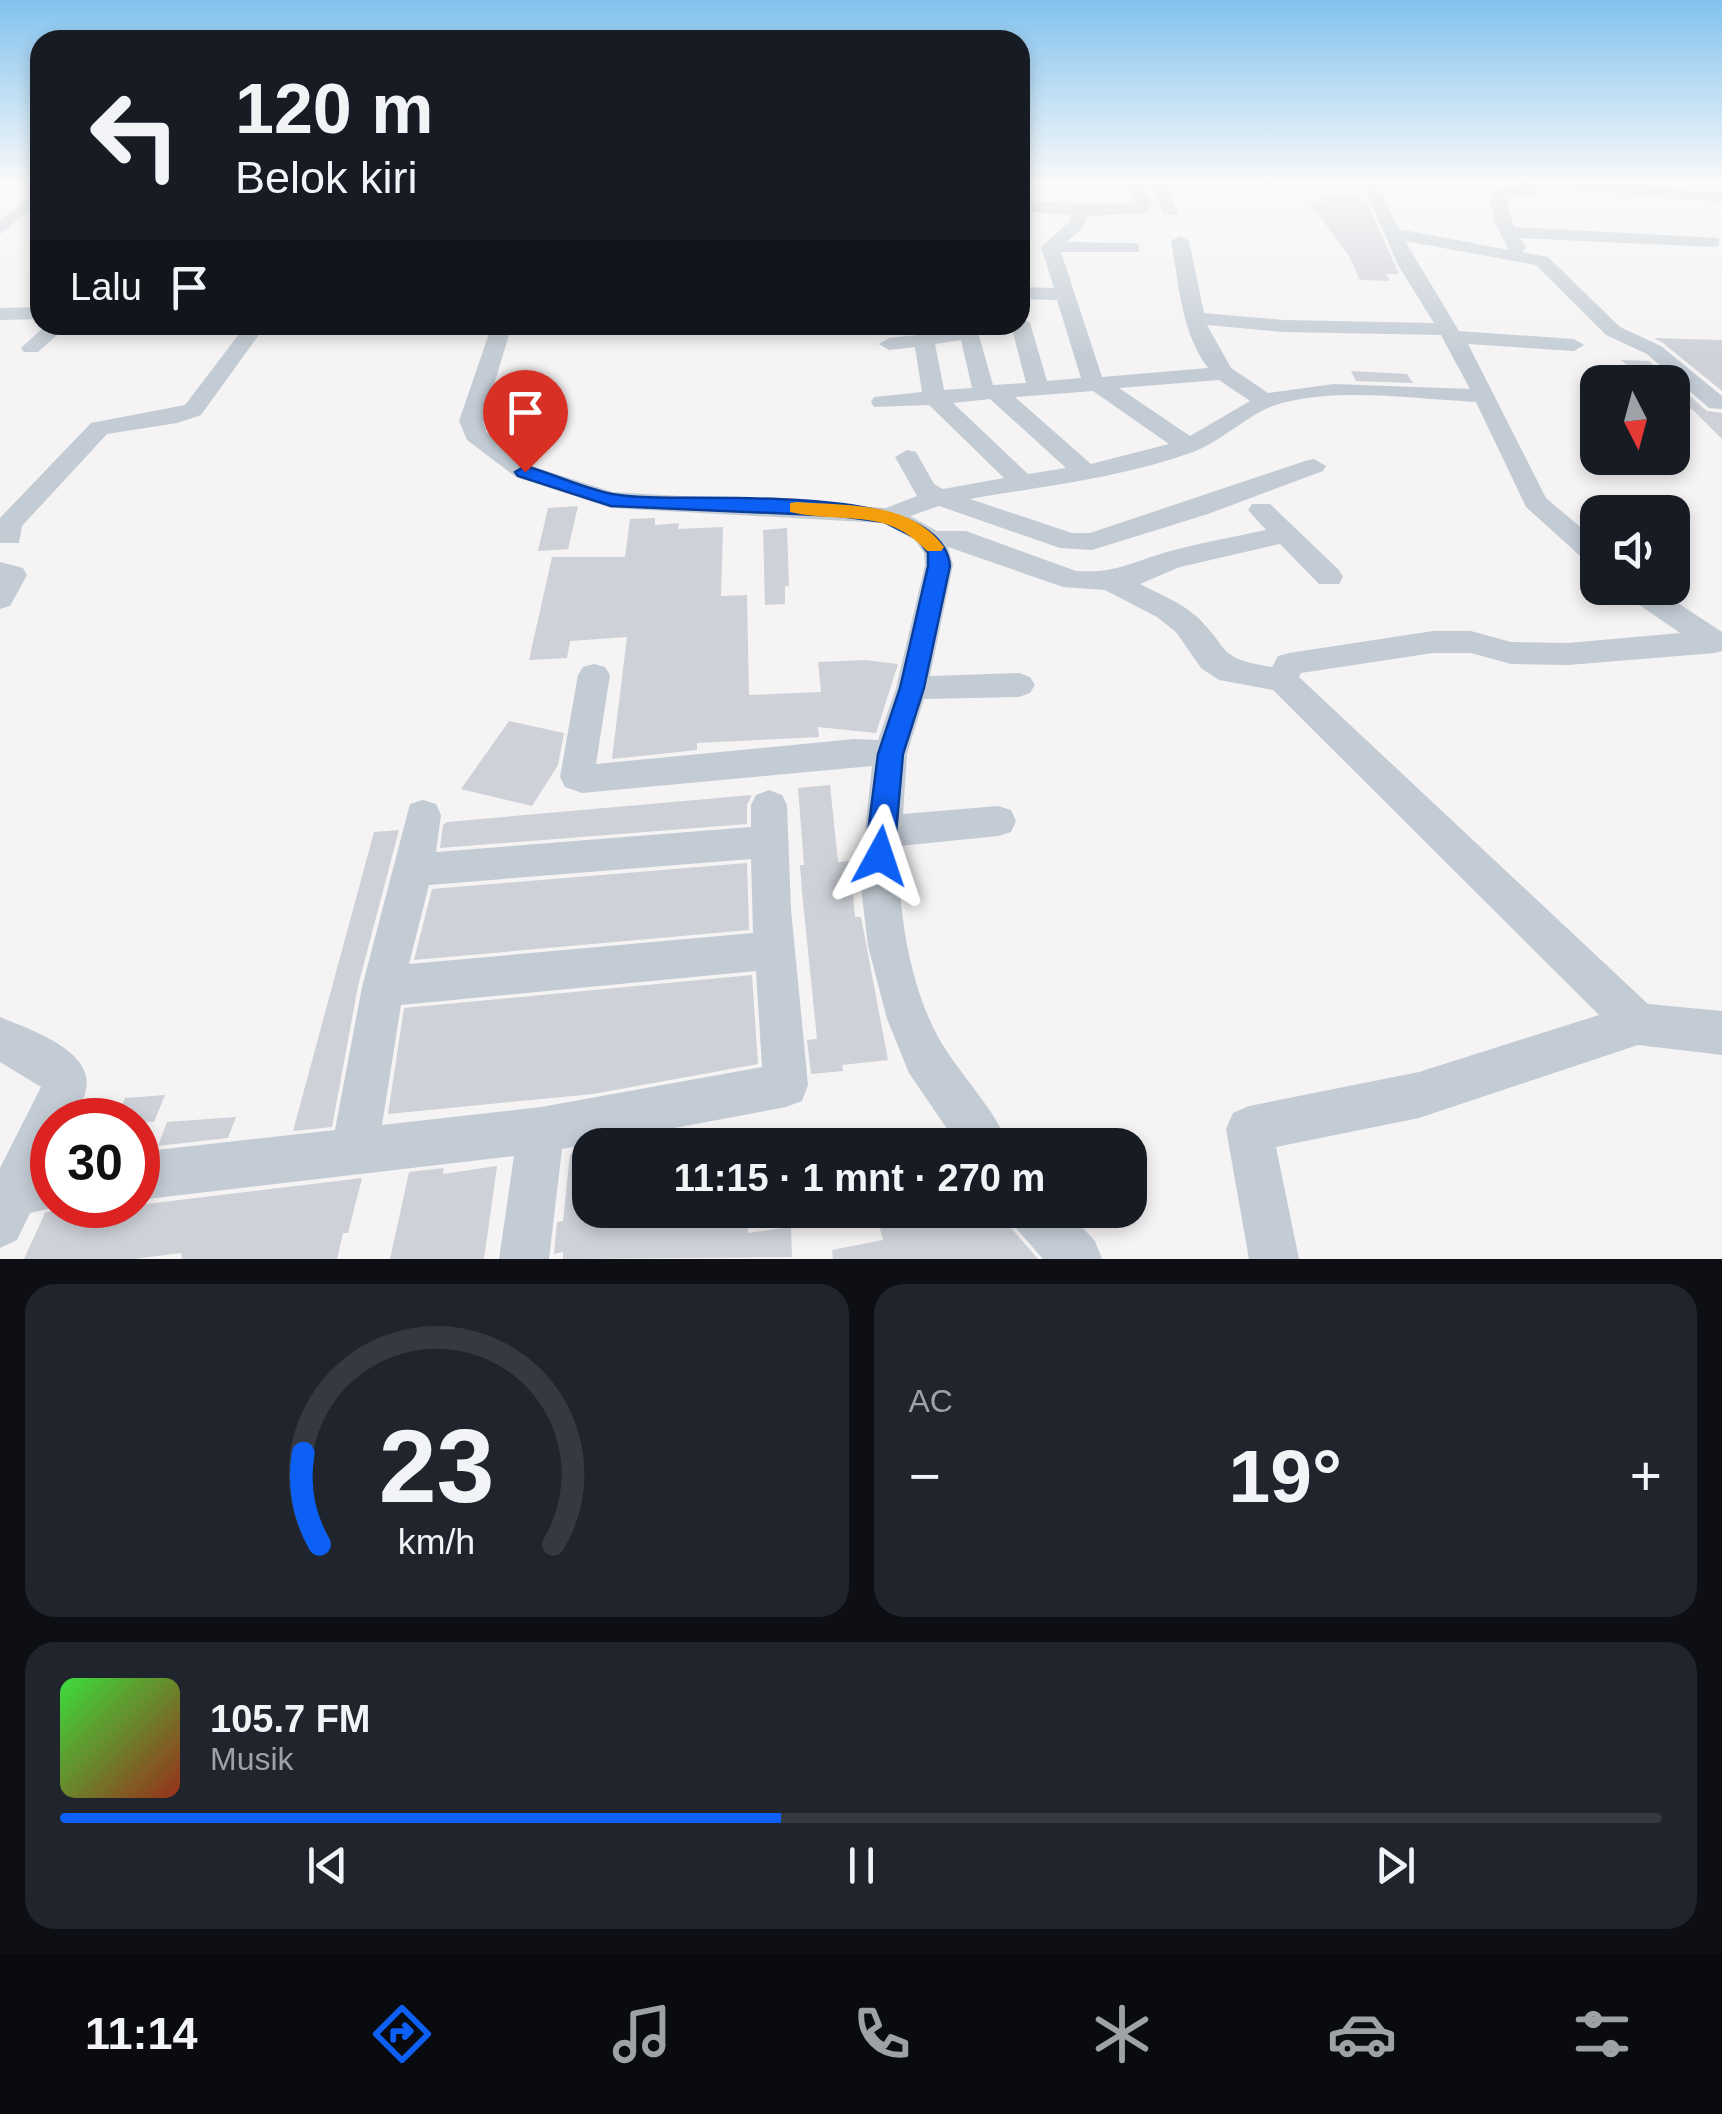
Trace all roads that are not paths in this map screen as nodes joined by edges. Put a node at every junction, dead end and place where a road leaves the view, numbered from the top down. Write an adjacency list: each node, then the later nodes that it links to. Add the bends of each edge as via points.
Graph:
1 (1059, 240): 8 (street)
2 (1395, 240): 16 (street)
3 (1431, 240): 10 (street)
4 (1512, 240): 10 (street)
5 (1667, 240): 7 (street)
6 (1180, 241): 15 (street)
7 (1713, 242)
8 (1050, 247): 9 (street); 12 (street)
9 (1133, 248)
10 (1521, 255): 35 (street, via 1550,265 1613,331 1654,350)
11 (1030, 294): 12 (street)
12 (1065, 294): 28 (street)
13 (30, 313): 14 (street)
14 (0, 314)
15 (1197, 319): 16 (street); 27 (street, via 1210,360)
16 (1450, 332): 25 (street); 31 (street)
17 (46, 335): 26 (street)
18 (249, 335): 45 (street, via 194,410 99,428 9,524)
19 (499, 335): 43 (street, via 472,421 474,435 525,472 611,500)
20 (955, 335): 23 (street)
21 (971, 335): 30 (street)
22 (1023, 335): 29 (street)
23 (924, 339): 24 (street); 32 (street)
24 (889, 344)
25 (1574, 344)
26 (31, 348)
27 (1223, 373): 28 (street); 33 (street)
28 (1093, 381): 29 (street); 36 (street)
29 (1038, 387): 30 (street)
30 (989, 391): 32 (street); 39 (street)
31 (1483, 396): 33 (street, via 1330,391); 47 (street, via 1536,502)
32 (934, 397): 34 (street); 40 (street)
33 (1264, 400): 36 (street)
34 (882, 402)
35 (1716, 403)
36 (1188, 446): 39 (street)
37 (907, 456): 41 (street, via 924,489)
38 (1314, 466): 41 (street, via 1078,542)
39 (1085, 472): 40 (street)
40 (1023, 482): 41 (street)
41 (936, 496): 43 (street)
42 (1261, 510): 44 (street)
43 (889, 516): 46 (street)
44 (1286, 534): 49 (street); 50 (street)
45 (9, 537)
46 (930, 540): 50 (street, via 956,537 1073,580); 57 (street, via 939,566)
47 (1580, 541)
48 (0, 571): 51 (street, via 14,575)
49 (1330, 576)
50 (1110, 581): 55 (street, via 1168,610 1230,672)
51 (0, 598)
52 (1660, 605): 53 (street)
53 (1717, 644): 55 (street, via 1568,654 1433,642 1289,664)
54 (594, 675): 58 (street, via 577,776 582,779)
55 (1282, 680): 65 (street)
56 (1019, 685): 57 (street)
57 (912, 688): 58 (street)
58 (890, 754): 61 (street)
59 (423, 815): 62 (street)
60 (998, 821): 61 (street)
61 (881, 832): 68 (street, via 878,879 908,1019 925,1057)
62 (414, 870): 63 (street, via 769,824); 64 (street)
63 (775, 950): 64 (street); 69 (street, via 786,1085)
64 (383, 986): 70 (street)
65 (1638, 1024): 66 (street); 76 (street, via 1419,1096 1249,1129)
66 (1722, 1033)
67 (0, 1039): 72 (street, via 64,1076 64,1090)
68 (974, 1128)
69 (541, 1130): 70 (street); 74 (street)
70 (354, 1151): 71 (street)
71 (160, 1173)
72 (17, 1198)
73 (1049, 1228): 75 (street)
74 (524, 1259)
75 (1077, 1259)
76 (1274, 1259)

